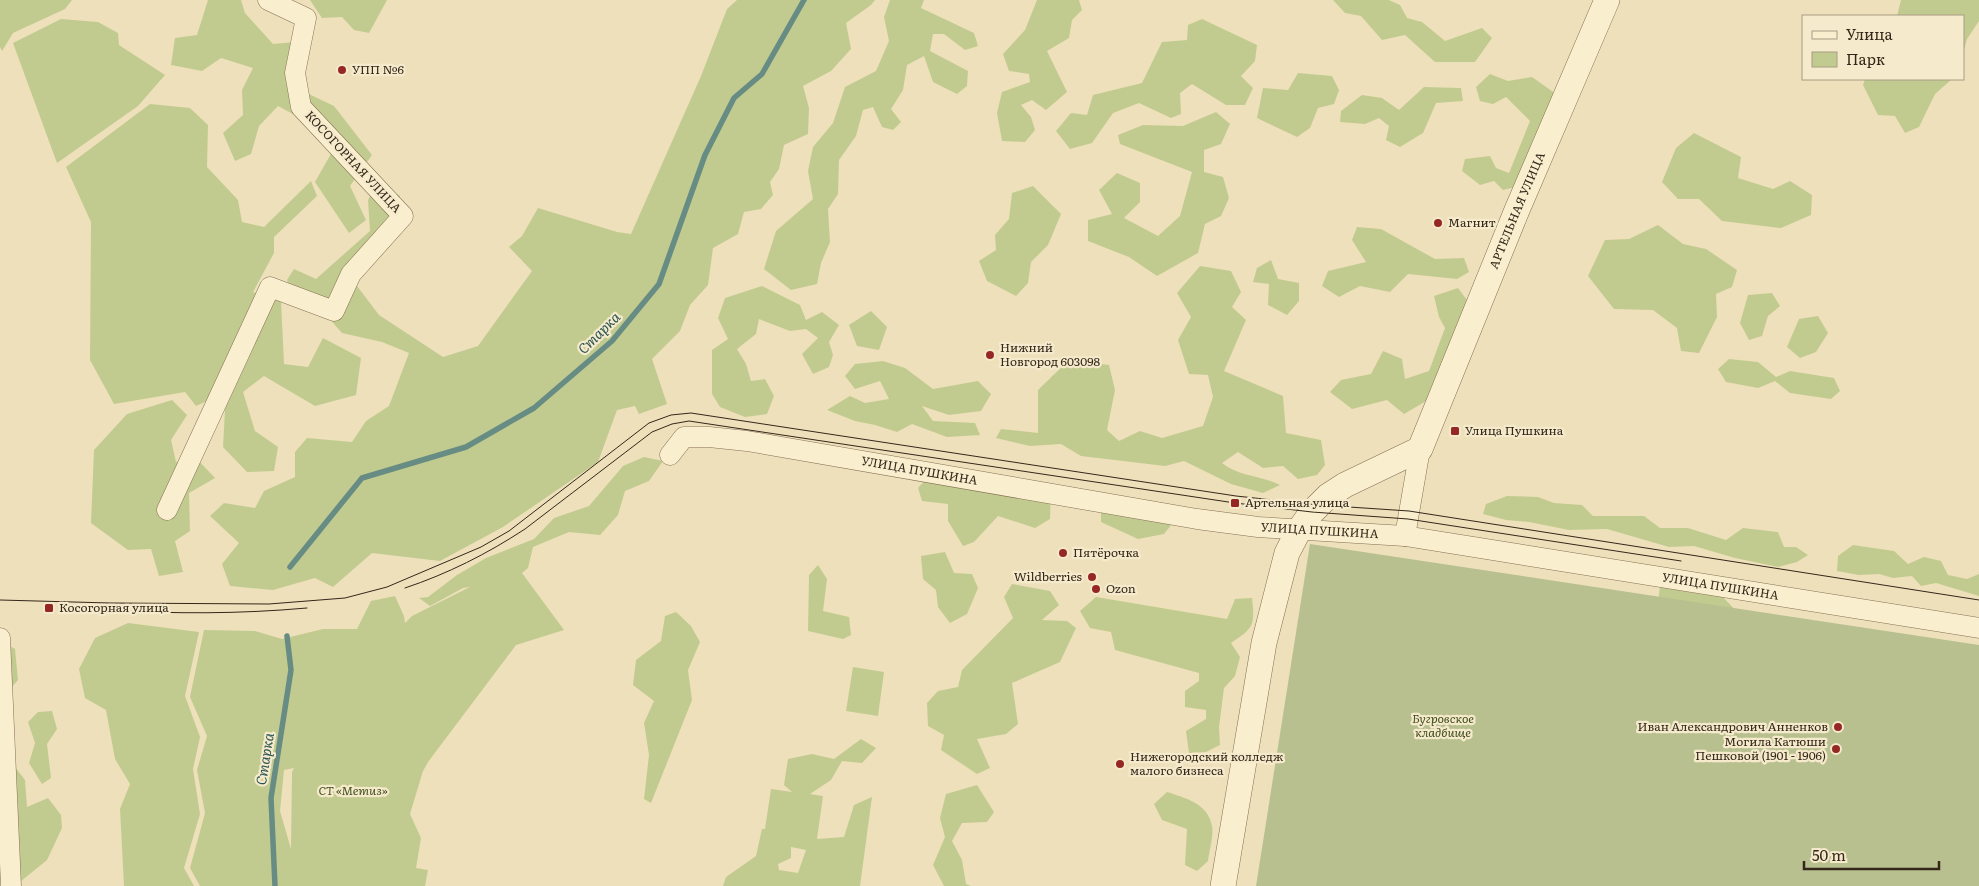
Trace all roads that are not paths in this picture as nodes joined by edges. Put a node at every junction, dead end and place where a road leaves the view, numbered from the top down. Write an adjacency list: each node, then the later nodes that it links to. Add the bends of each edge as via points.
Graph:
1 (268, 0): 7 (street, КОСОГОРНАЯ УЛИЦА, via 306,18 295,73 300,107 403,216 351,274 334,311 270,286)
2 (1607, 0): 3 (street, АРТЕЛЬНАЯ УЛИЦА, via 1517,210)
3 (1420, 450): 5 (street); 6 (street, АРТЕЛЬНАЯ УЛИЦА)
4 (670, 455): 8 (street, УЛИЦА ПУШКИНА, via 684,437 747,441 1197,519)
5 (1382, 468): 6 (street, via 1399,467 1410,472); 8 (street, via 1328,496)
6 (1415, 479): 9 (street, АРТЕЛЬНАЯ УЛИЦА)
7 (167, 510)
8 (1299, 530): 9 (street, УЛИЦА ПУШКИНА); 13 (street, via 1282,568 1264,643)
9 (1405, 536): 10 (street, УЛИЦА ПУШКИНА)
10 (1979, 628)
11 (0, 638): 12 (street)
12 (11, 886)
13 (1224, 886)

